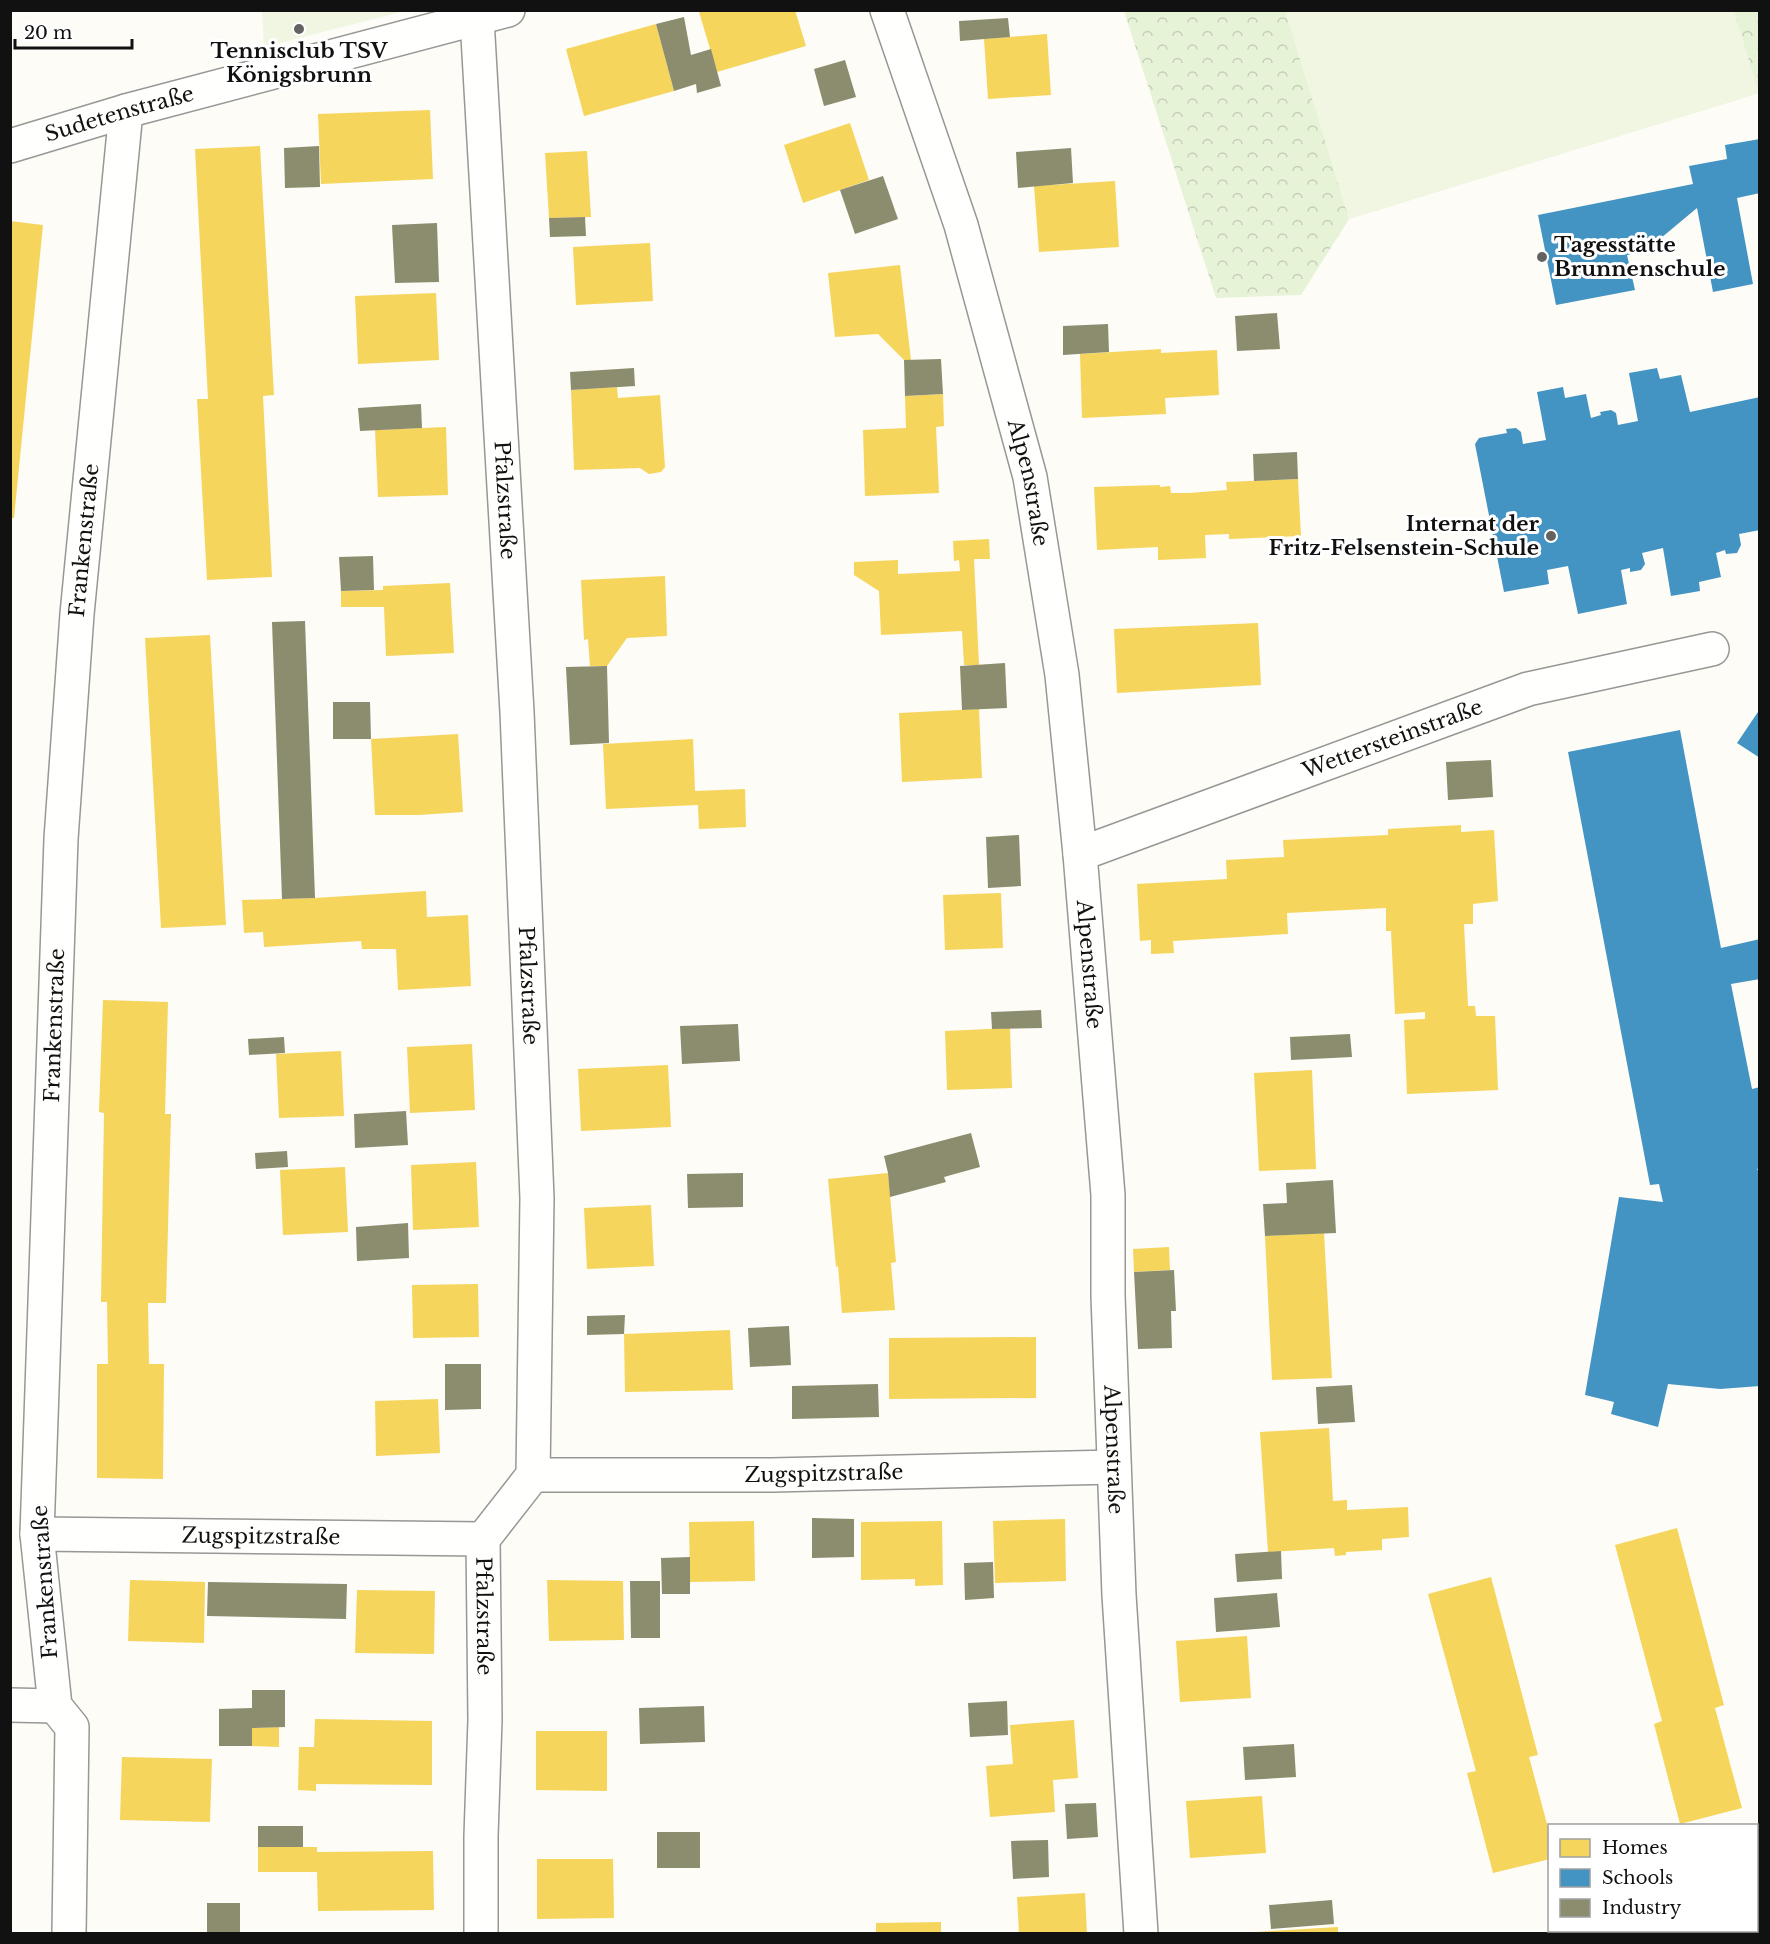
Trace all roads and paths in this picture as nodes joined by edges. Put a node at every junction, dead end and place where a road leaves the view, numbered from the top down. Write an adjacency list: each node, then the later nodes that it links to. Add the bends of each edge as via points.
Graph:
1 (889, 14): 6 (street, Alpenstraße, via 961,225 1030,477 1062,675)
2 (492, 15): 3 (street, Sudetenstraße); 8 (street, Pfalzstraße, via 537,1198)
3 (126, 111): 4 (street, Sudetenstraße); 9 (street, Frankenstraße, via 77,614 61,839)
4 (10, 146)
5 (1713, 649): 6 (street, Wettersteinstraße, via 1528,689)
6 (1080, 854): 7 (street, Alpenstraße, via 1108,1195)
7 (1114, 1467): 8 (street, Zugspitzstraße, via 772,1475); 15 (street, Alpenstraße)
8 (533, 1474): 10 (street, Pfalzstraße)
9 (37, 1534): 10 (street, Zugspitzstraße); 12 (street, Frankenstraße)
10 (483, 1539): 14 (street, Pfalzstraße)
11 (10, 1705): 12 (street)
12 (56, 1706): 13 (street, Frankenstraße, via 72,1726)
13 (69, 1934)
14 (482, 1934)
15 (1141, 1934)

